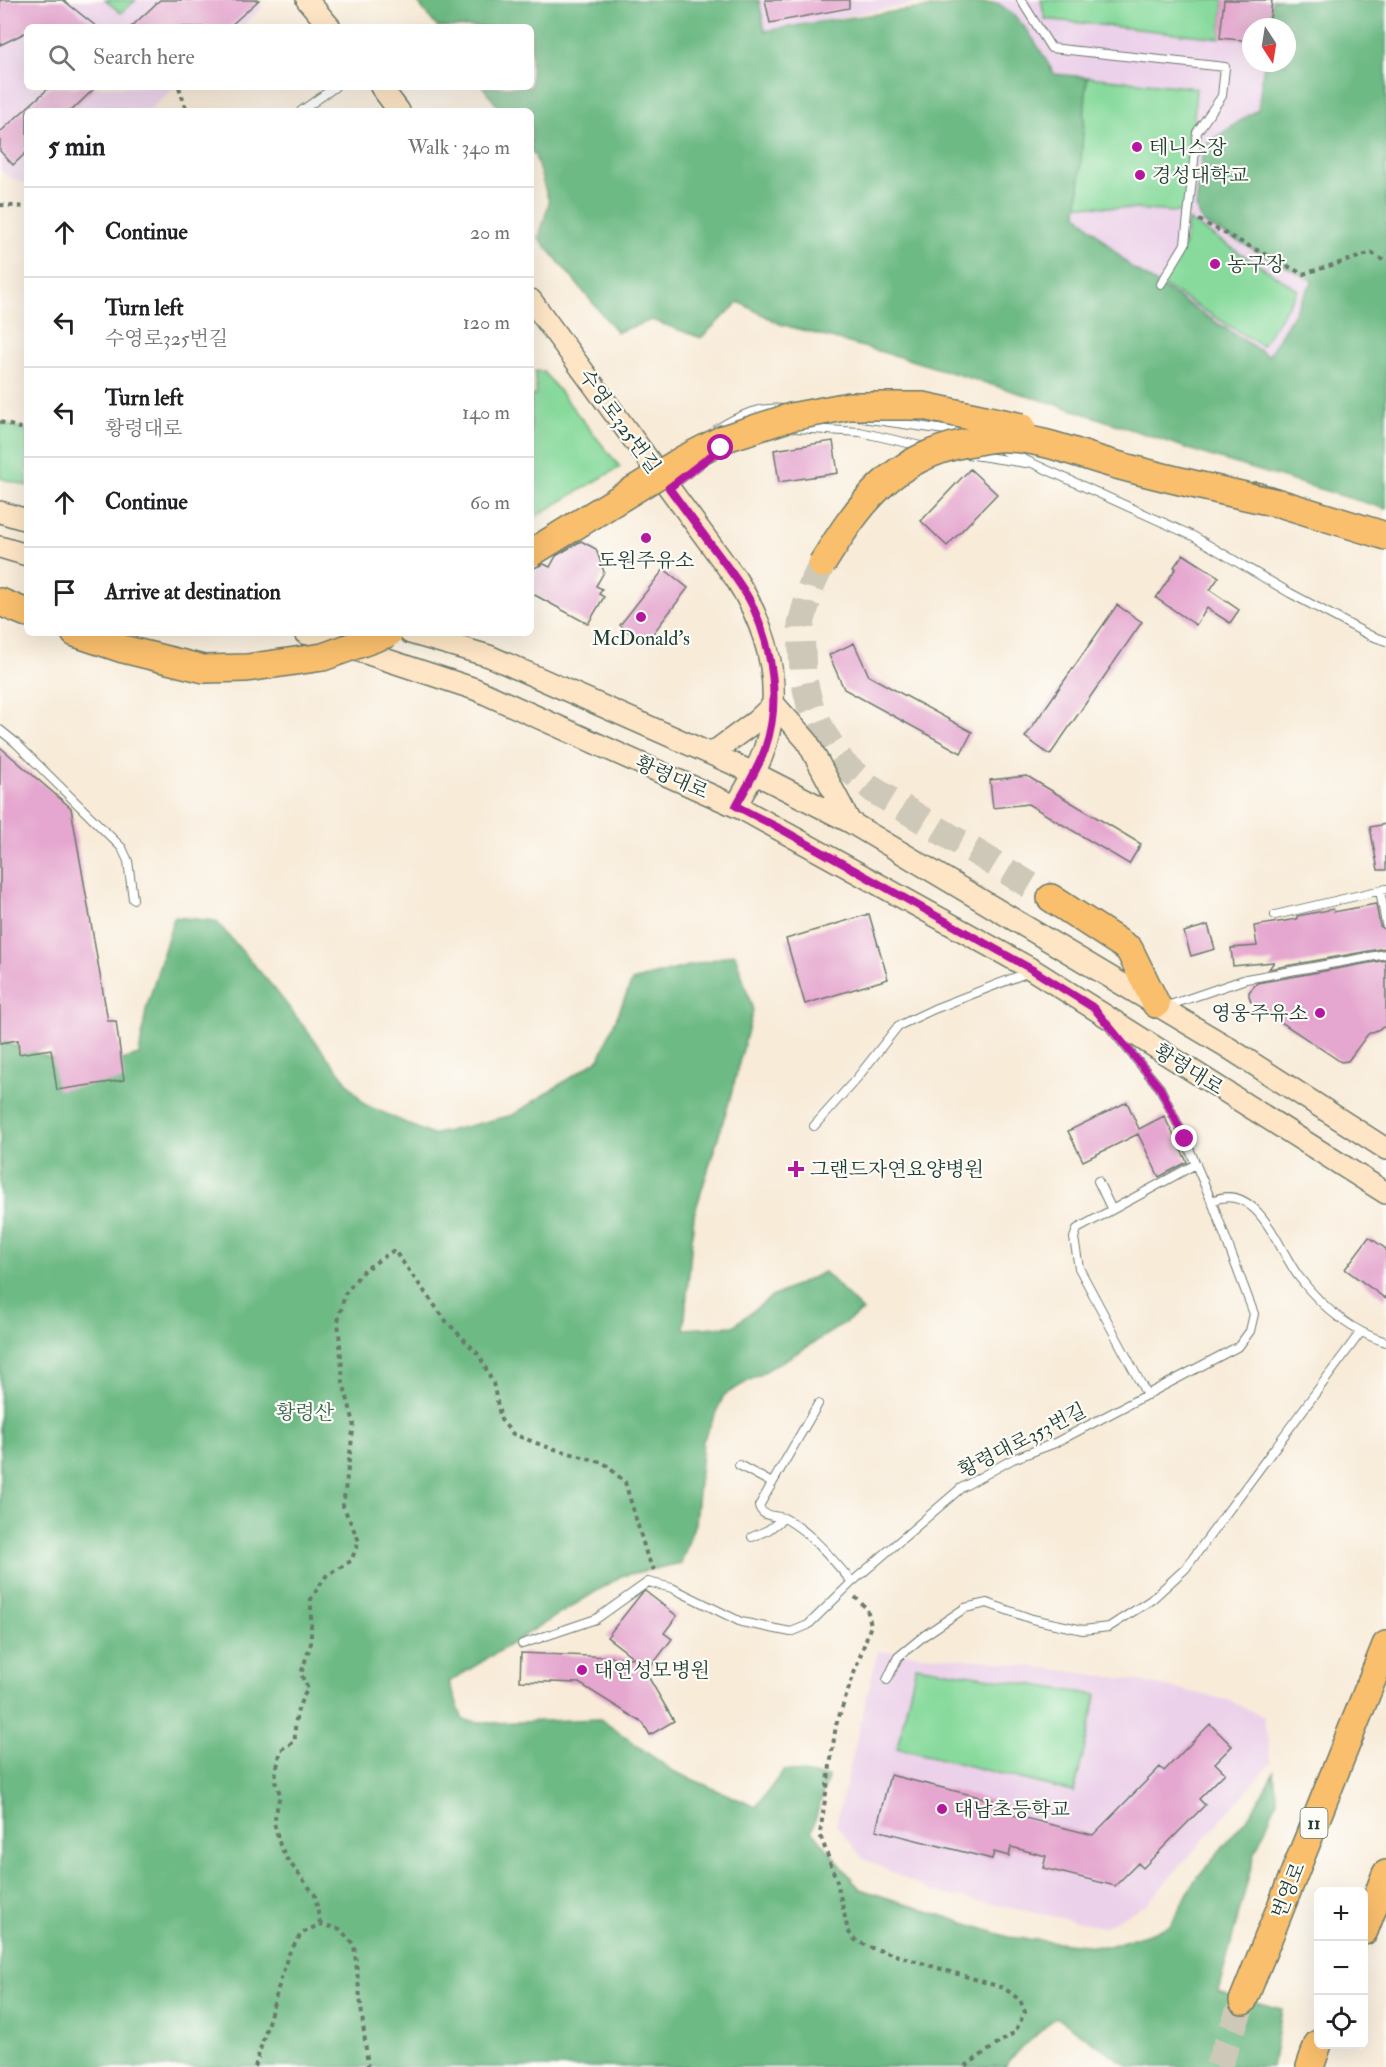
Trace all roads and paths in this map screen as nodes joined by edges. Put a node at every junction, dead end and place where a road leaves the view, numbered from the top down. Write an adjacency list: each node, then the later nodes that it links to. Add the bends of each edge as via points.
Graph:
1 (307, 0): 3 (main road)
2 (1021, 0): 12 (lane, via 1051,48 1225,67 1222,96 1197,132)
3 (327, 24)
4 (180, 90): 7 (path)
5 (331, 90): 8 (lane)
6 (383, 90): 9 (main road)
7 (186, 108)
8 (305, 108)
9 (397, 108)
10 (0, 205): 11 (path)
11 (24, 207)
12 (1188, 214): 13 (path, via 1303,274 1372,253); 14 (lane, via 1185,244)
13 (1386, 262)
14 (1161, 284)
15 (534, 304): 25 (main road, 수영로325번길)
16 (841, 416): 25 (lane, via 772,407 739,415 717,429)
17 (852, 417): 24 (lane, via 966,434)
18 (0, 422): 19 (path)
19 (24, 429)
20 (784, 430): 24 (lane, via 860,432 922,447)
21 (774, 432): 22 (lane, via 754,436)
22 (713, 454)
23 (704, 461): 25 (lane)
24 (1039, 465): 40 (lane, via 1193,536 1300,598)
25 (669, 488): 41 (main road, 수영로325번길, via 752,605 770,661)
26 (1277, 503): 29 (highway); 31 (highway, bridge, via 1022,427 923,406 849,406 791,417 723,439); 33 (highway, bridge, via 1179,482 1035,442 1007,438 978,441 924,455 882,484 861,505)
27 (0, 512): 28 (main road)
28 (24, 519)
29 (1386, 536)
30 (0, 547): 32 (main road)
31 (534, 551)
32 (24, 554)
33 (822, 564)
34 (0, 602): 35 (highway)
35 (24, 612)
36 (84, 636): 38 (highway, bridge, via 204,669 247,668 323,657)
37 (314, 636): 45 (main road, 황령대로, via 475,689)
38 (381, 636)
39 (420, 636): 43 (main road, 황령대로, via 489,656)
40 (1386, 641)
41 (774, 704): 43 (main road); 44 (main road, 수영로325번길, via 765,749); 46 (main road, via 807,741)
42 (0, 730): 49 (lane, via 122,848 128,861)
43 (711, 754): 44 (main road, 황령대로)
44 (754, 773): 45 (main road, 수영로325번길); 46 (main road, 황령대로)
45 (736, 806): 53 (main road, 황령대로)
46 (850, 822): 54 (main road, 황령대로)
47 (1383, 889): 50 (lane); 51 (lane)
48 (1051, 898): 54 (highway, via 1129,949)
49 (133, 900)
50 (1275, 915)
51 (1386, 924)
52 (1386, 954): 54 (lane, via 1246,979)
53 (1033, 970): 55 (main road, 황령대로); 56 (lane, via 898,1026)
54 (1159, 1006): 57 (main road, 황령대로)
55 (1094, 1008): 58 (lane, 황령대로353번길, via 1160,1088); 60 (main road, 황령대로)
56 (814, 1126)
57 (1386, 1149)
58 (1196, 1164): 61 (lane, 황령대로353번길); 62 (lane)
59 (1098, 1181): 62 (lane)
60 (1386, 1193)
61 (1212, 1201): 63 (lane, via 1232,1196 1250,1204 1265,1220 1299,1277 1333,1315); 65 (lane, 황령대로353번길, via 1254,1314 1250,1331 1239,1346)
62 (1112, 1210): 65 (lane, via 1077,1229 1076,1253 1079,1268)
63 (1360, 1333): 64 (lane); 75 (lane, via 1185,1569 1151,1600 1109,1627 1083,1630 1032,1619 987,1603 965,1608 898,1657)
64 (1386, 1342)
65 (1147, 1395): 72 (lane, 황령대로353번길, via 961,1488)
66 (818, 1404): 68 (lane)
67 (739, 1465): 68 (lane)
68 (772, 1483): 69 (lane, via 760,1511)
69 (784, 1518): 70 (lane); 72 (lane, via 812,1536)
70 (752, 1537)
71 (660, 1584): 72 (lane, 황령대로353번길, via 741,1622 791,1632 808,1625); 73 (lane, via 648,1582 596,1619); 78 (path, via 647,1556 625,1482 604,1463 513,1434 501,1420 493,1383 479,1355 446,1321 394,1250 363,1270 345,1294 338,1321 343,1382 354,1423 343,1506 358,1541 351,1561 326,1576 311,1599 311,1643 301,1674 308,1689 298,1709 295,1741 281,1750 275,1781 280,1794 274,1823 280,1845 315,1895)
72 (849, 1585): 83 (path, via 867,1609 872,1625 836,1725 820,1834 837,1882 848,1931 855,1940 1004,1988 1020,2000 1025,2012 1016,2032)
73 (522, 1644)
74 (1386, 1645): 79 (highway, 번영로 / 11)
75 (887, 1680)
76 (1386, 1874): 77 (highway)
77 (1368, 1921)
78 (320, 1924): 81 (path, via 301,1934 288,1955); 82 (path, via 340,1929 354,1946)
79 (1243, 2001)
80 (1316, 2049): 84 (highway)
81 (255, 2067)
82 (368, 2067)
83 (964, 2067)
84 (1310, 2067)

